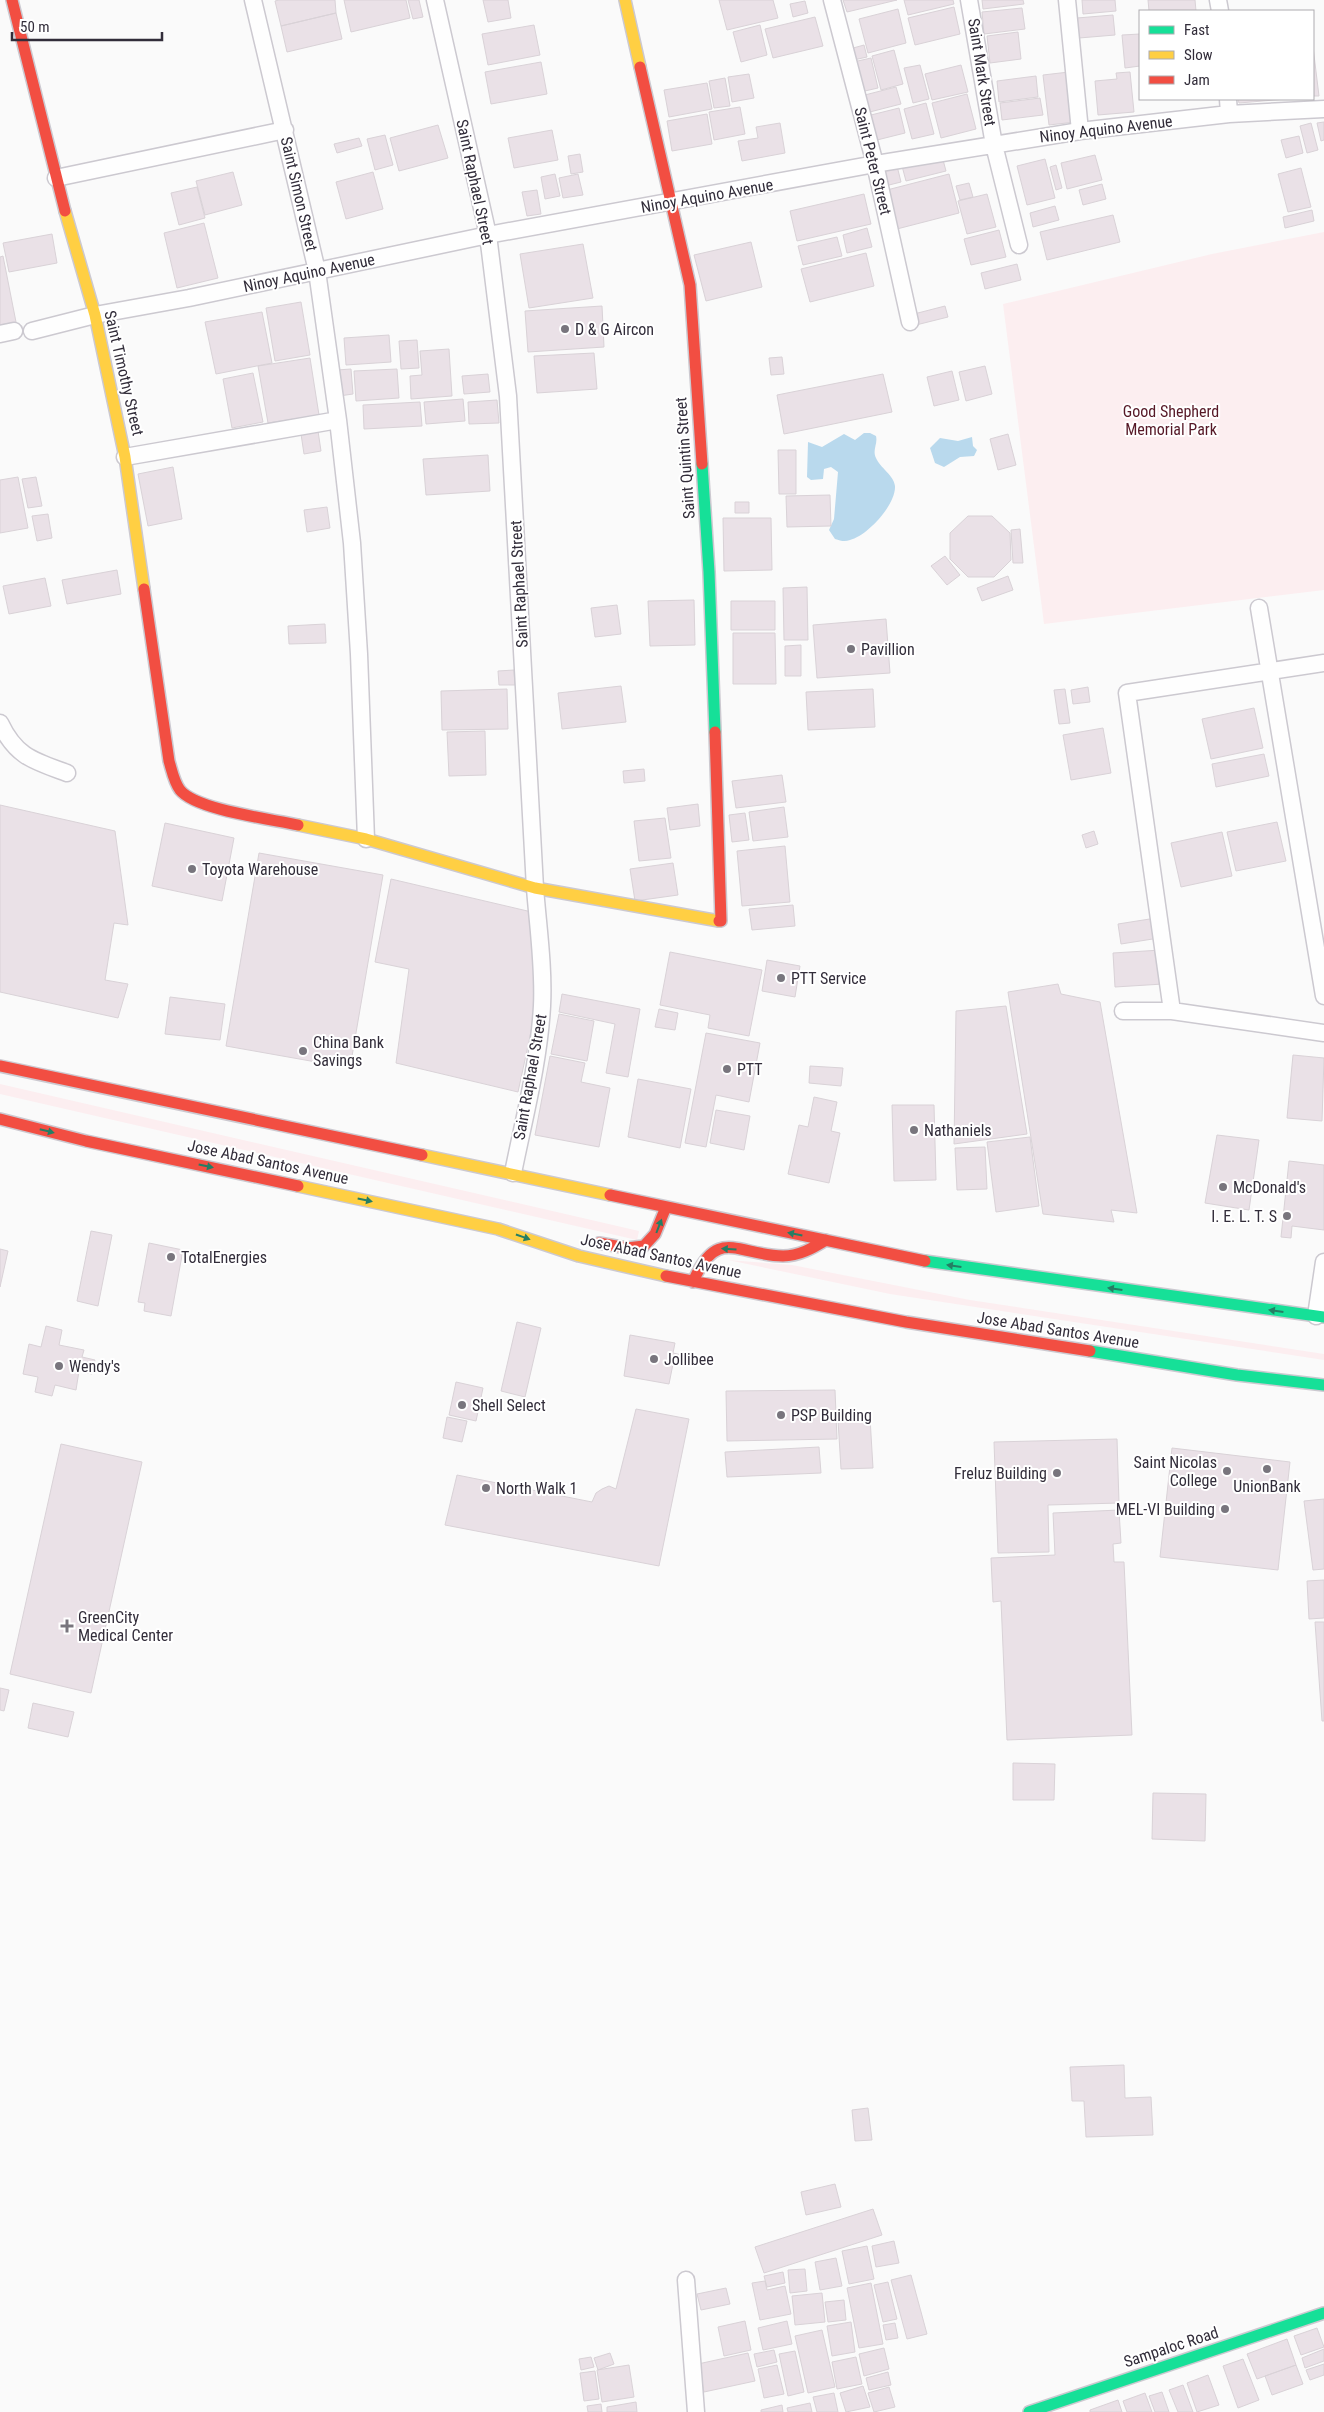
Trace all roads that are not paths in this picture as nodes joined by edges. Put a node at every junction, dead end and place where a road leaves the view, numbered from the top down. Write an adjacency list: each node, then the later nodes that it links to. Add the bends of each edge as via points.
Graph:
1 (12, 0): 14 (main road, Saint Timothy Street)
2 (253, 0): 10 (street, Saint Simon Street)
3 (435, 0): 16 (street, Saint Raphael Street)
4 (625, 0): 15 (main road, Saint Quintin Street)
5 (832, 0): 13 (street, Saint Peter Street)
6 (969, 0): 12 (street, Saint Mark Street)
7 (1067, 0): 11 (street)
8 (1229, 106): 9 (street, Ninoy Aquino Avenue); 11 (street, Ninoy Aquino Avenue)
9 (1324, 109)
10 (285, 130): 14 (street); 18 (street, Saint Simon Street)
11 (1080, 131): 12 (street, Ninoy Aquino Avenue)
12 (994, 145): 13 (street, Ninoy Aquino Avenue); 17 (street, Saint Mark Street)
13 (875, 164): 15 (street, Ninoy Aquino Avenue); 20 (street, Saint Peter Street)
14 (56, 178): 19 (main road, Saint Timothy Street)
15 (671, 202): 16 (street, Ninoy Aquino Avenue); 31 (main road, Saint Quintin Street, via 690,285 709,572)
16 (488, 235): 18 (street, Ninoy Aquino Avenue); 30 (street, Saint Raphael Street, via 508,396)
17 (1019, 245)
18 (317, 272): 19 (street, Ninoy Aquino Avenue); 22 (street, Saint Simon Street)
19 (95, 315): 21 (street, Ninoy Aquino Avenue); 23 (main road, Saint Timothy Street)
20 (910, 322)
21 (32, 331)
22 (338, 420): 23 (street); 29 (street, Saint Simon Street, via 354,580)
23 (125, 457): 29 (main road, Saint Timothy Street, via 175,784 189,799 208,806)
24 (1259, 608): 26 (street)
25 (1324, 664): 26 (street)
26 (1272, 672): 32 (street); 34 (street, via 1127,693)
27 (0, 722): 28 (street, via 16,750 32,760)
28 (67, 773)
29 (366, 840): 30 (main road, Saint Timothy Street)
30 (535, 888): 31 (main road, Saint Timothy Street); 38 (street, Saint Raphael Street, via 542,1006 535,1062)
31 (721, 921)
32 (1324, 996)
33 (1123, 1011): 34 (street)
34 (1172, 1011): 35 (street)
35 (1324, 1033)
36 (0, 1066): 38 (main road)
37 (0, 1119): 41 (main road, Jose Abad Santos Avenue, one-way to 41, via 86,1141 498,1229)
38 (513, 1173): 39 (main road)
39 (666, 1207): 40 (main road, one-way to 39); 41 (main road, one-way to 39, via 583,1246 589,1242 631,1250 643,1248 654,1238)
40 (826, 1240): 43 (main road, one-way to 43, via 810,1249 784,1256 715,1249 704,1257); 44 (main road, one-way to 40, via 939,1264)
41 (579, 1256): 43 (main road, Jose Abad Santos Avenue)
42 (1324, 1262): 44 (street)
43 (693, 1282): 45 (main road, Jose Abad Santos Avenue, via 915,1324 1228,1374)
44 (1320, 1317)
45 (1324, 1385)
46 (686, 2280): 48 (street)
47 (1324, 2314): 49 (main road, Sampaloc Road)
48 (696, 2412)
49 (1029, 2412)

